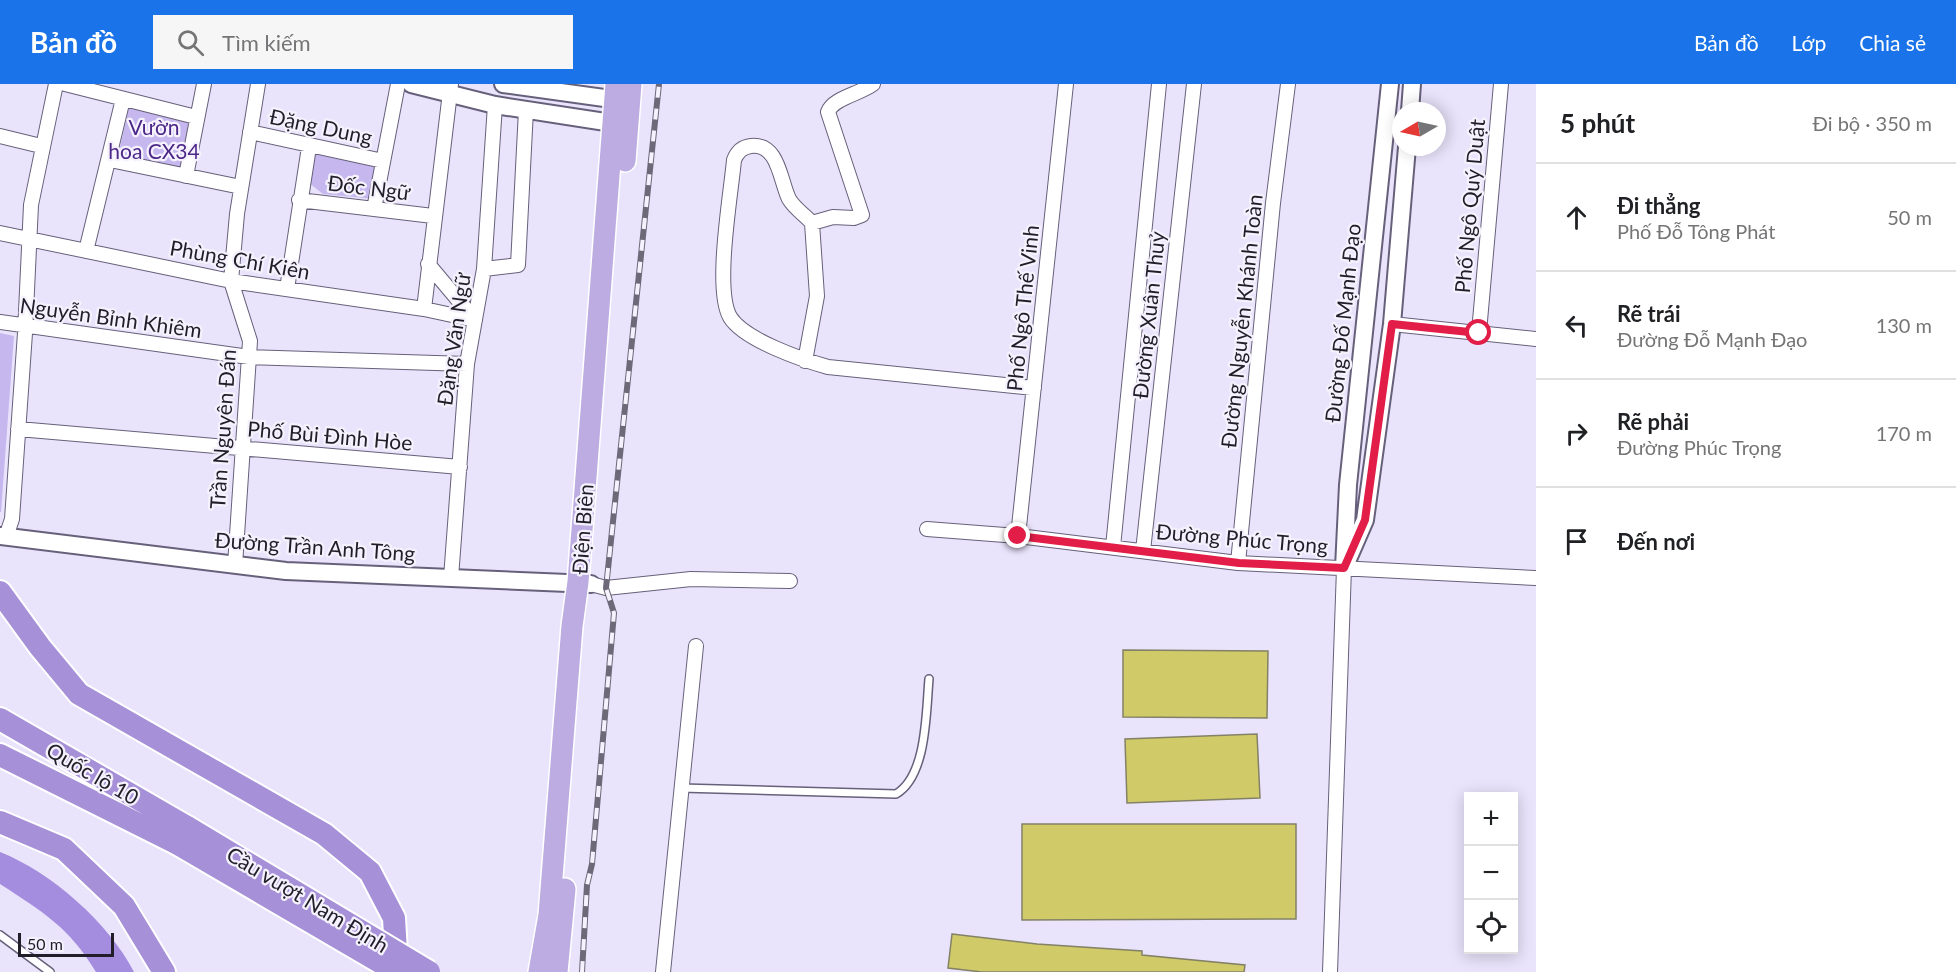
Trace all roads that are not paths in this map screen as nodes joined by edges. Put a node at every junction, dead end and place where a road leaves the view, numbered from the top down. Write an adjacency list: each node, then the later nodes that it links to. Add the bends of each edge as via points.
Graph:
1 (56, 84): 27 (street)
2 (65, 84): 19 (street)
3 (204, 84): 23 (street)
4 (258, 84): 25 (street, Trần Nguyên Đán)
5 (398, 84): 31 (street)
6 (411, 84): 17 (street)
7 (503, 84): 16 (street)
8 (873, 84): 37 (street, via 834,103 828,112 862,215)
9 (1066, 84): 55 (street, Phố Ngô Thế Vinh)
10 (1159, 84): 62 (street, Đường Xuân Thuỷ)
11 (1194, 84): 63 (street, Đường Xuân Thuỷ)
12 (1288, 84): 64 (street, Đường Nguyễn Khánh Toàn)
13 (1390, 84): 66 (street, Đường Đố Mạnh Đạo, via 1348,485)
14 (1412, 84): 20 (street)
15 (1501, 84): 50 (street, Phố Ngô Quý Duật)
16 (527, 86): 18 (street)
17 (450, 89): 21 (street); 36 (street)
18 (623, 92): 24 (main road, Điện Biên)
19 (123, 99): 23 (street); 30 (street)
20 (1411, 102)
21 (495, 105): 22 (street); 42 (street, Đặng Văn Ngữ)
22 (526, 110): 24 (street); 42 (street, via 518,265)
23 (196, 117): 32 (street)
24 (620, 124): 70 (main road, Điện Biên)
25 (250, 132): 28 (street, Đặng Dung); 33 (street, Trần Nguyên Đán)
26 (0, 136): 27 (street)
27 (41, 146): 39 (street)
28 (309, 147): 31 (street, Đặng Dung); 34 (street)
29 (1406, 156): 48 (street)
30 (110, 160): 32 (street); 40 (street)
31 (382, 161): 35 (street)
32 (186, 176): 33 (street)
33 (241, 187): 43 (street, Trần Nguyên Đán)
34 (299, 200): 35 (street, Đốc Ngữ); 44 (street)
35 (374, 209): 36 (street, Đốc Ngữ)
36 (433, 216): 41 (street)
37 (812, 223): 53 (street, via 817,296); 53 (street, via 790,200 776,162 768,152 749,146 736,154 724,262 728,311 739,326 772,347)
38 (0, 233): 39 (street, Phùng Chí Kiên)
39 (29, 240): 40 (street, Phùng Chí Kiên); 49 (street)
40 (86, 251): 43 (street, Phùng Chí Kiên)
41 (428, 264): 45 (street); 46 (street)
42 (484, 269): 46 (street, Đặng Văn Ngữ)
43 (231, 281): 44 (street, Phùng Chí Kiên); 52 (street, Trần Nguyên Đán, via 250,341)
44 (287, 290): 45 (street, Phùng Chí Kiên)
45 (424, 309): 46 (street, Phùng Chí Kiên)
46 (475, 320): 54 (street, Đặng Văn Ngữ)
47 (0, 322): 49 (street, Nguyễn Bỉnh Khiêm)
48 (1392, 324): 50 (street); 66 (street, via 1365,520)
49 (26, 327): 52 (street, Nguyễn Bỉnh Khiêm); 56 (street)
50 (1479, 333): 51 (street)
51 (1536, 339)
52 (249, 357): 54 (street, Nguyễn Bỉnh Khiêm); 57 (street, Trần Nguyên Đán)
53 (805, 361): 55 (street, via 828,367)
54 (467, 364): 58 (street, Đặng Văn Ngữ)
55 (1034, 388): 61 (street, Phố Ngô Thế Vinh)
56 (18, 429): 57 (street, Phố Bùi Đình Hòe); 60 (street, via 12,519)
57 (242, 448): 58 (street, Phố Bùi Đình Hòe); 65 (street, Trần Nguyên Đán)
58 (460, 467): 67 (street, Đặng Văn Ngữ)
59 (927, 529): 61 (street, Đường Phúc Trọng)
60 (3, 536): 65 (street, Đường Trần Anh Tông)
61 (1018, 536): 62 (street, Đường Phúc Trọng)
62 (1113, 547): 63 (street, Đường Phúc Trọng)
63 (1143, 551): 64 (street, Đường Phúc Trọng)
64 (1239, 563): 66 (street, Đường Phúc Trọng)
65 (234, 565): 67 (street, Đường Trần Anh Tông)
66 (1344, 568): 68 (street, Đường Phúc Trọng); 87 (street)
67 (451, 578): 70 (street, Đường Trần Anh Tông)
68 (1536, 578)
69 (790, 581): 70 (street, via 691,579 606,588)
70 (585, 583): 84 (main road, Điện Biên, via 572,626 549,915); 85 (main road, Điện Biên)
71 (0, 592): 82 (highway, via 79,694 324,834 370,872 394,918)
72 (696, 646): 76 (street)
73 (929, 679): 76 (lane, via 916,771 897,794)
74 (0, 717): 78 (highway, Quốc lộ 10)
75 (3, 757): 78 (highway, Quốc lộ 10)
76 (681, 788): 86 (street)
77 (0, 822): 81 (highway, via 64,849 124,906)
78 (183, 835): 82 (highway, Cầu vượt Nam Định, bridge); 83 (highway, Cầu vượt Nam Định, bridge)
79 (0, 935): 80 (lane)
80 (50, 972)
81 (164, 972)
82 (397, 972)
83 (429, 972)
84 (539, 972)
85 (556, 972)
86 (663, 972)
87 (1330, 972)

